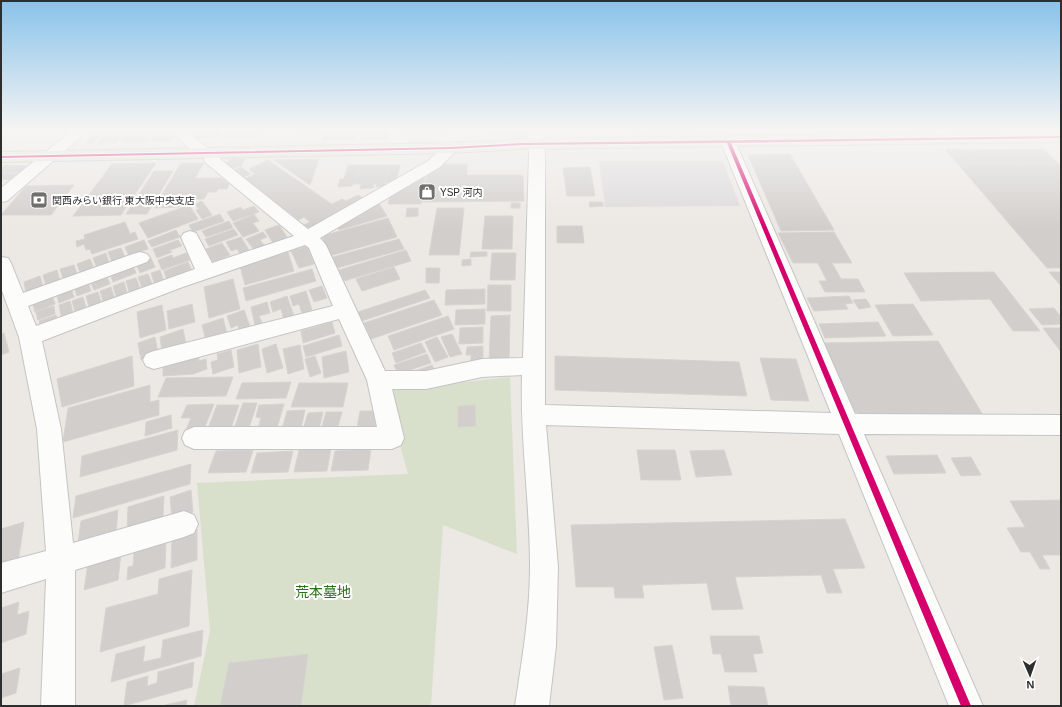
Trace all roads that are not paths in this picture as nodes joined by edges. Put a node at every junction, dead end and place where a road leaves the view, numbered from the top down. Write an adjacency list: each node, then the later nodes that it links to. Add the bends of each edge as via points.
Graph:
1 (44, 162): 6 (street)
2 (214, 162): 8 (street)
3 (436, 162): 8 (street)
4 (535, 162): 16 (street)
5 (737, 162): 19 (street)
6 (1, 197)
7 (190, 237): 11 (street)
8 (306, 238): 11 (street); 13 (street, via 317,245)
9 (140, 258): 12 (street)
10 (1, 263): 12 (street)
11 (206, 272): 14 (street)
12 (16, 303): 14 (street)
13 (345, 310): 15 (street); 17 (street)
14 (30, 337): 23 (street, via 49,429)
15 (154, 360)
16 (534, 366): 17 (street, via 482,368 426,380); 18 (street)
17 (378, 380): 21 (street, via 392,438)
18 (533, 415): 19 (street); 26 (street, via 544,567 540,646)
19 (847, 424): 20 (street); 27 (street)
20 (1061, 425)
21 (194, 438)
22 (184, 524): 23 (street)
23 (61, 559): 24 (street); 25 (street)
24 (1, 578)
25 (58, 706)
26 (532, 706)
27 (966, 706)

